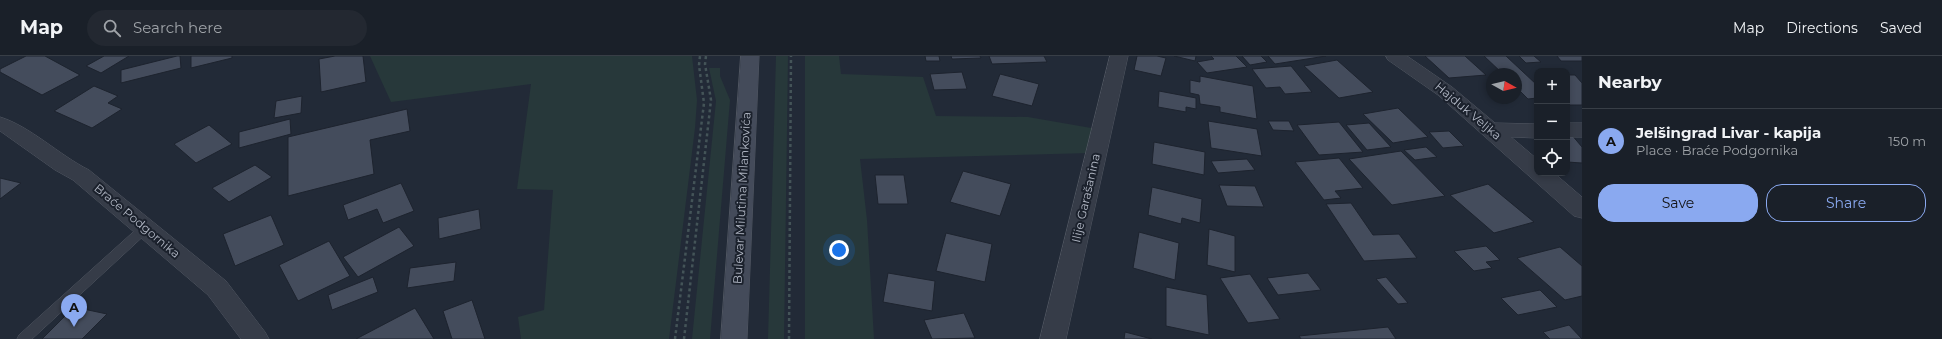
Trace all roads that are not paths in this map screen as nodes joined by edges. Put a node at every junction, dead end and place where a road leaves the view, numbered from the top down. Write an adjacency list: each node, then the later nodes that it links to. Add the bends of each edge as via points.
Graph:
1 (750, 56): 15 (street, Bulevar Milutina Milankovića)
2 (1119, 56): 16 (street, Ilije Garašanina)
3 (1395, 56): 5 (street, Hajduk Veljka, via 1445,91)
4 (0, 124): 12 (street, Braće Podgornika, via 7,126 62,165 81,175)
5 (1492, 130): 8 (street); 9 (street, Hajduk Veljka)
6 (1570, 130): 7 (street)
7 (1582, 130)
8 (1534, 131)
9 (1534, 168)
10 (1543, 176): 11 (street)
11 (1582, 210)
12 (145, 228): 13 (lane); 14 (street, Braće Podgornika, via 217,288)
13 (23, 339)
14 (256, 339)
15 (734, 339)
16 (1053, 339)

